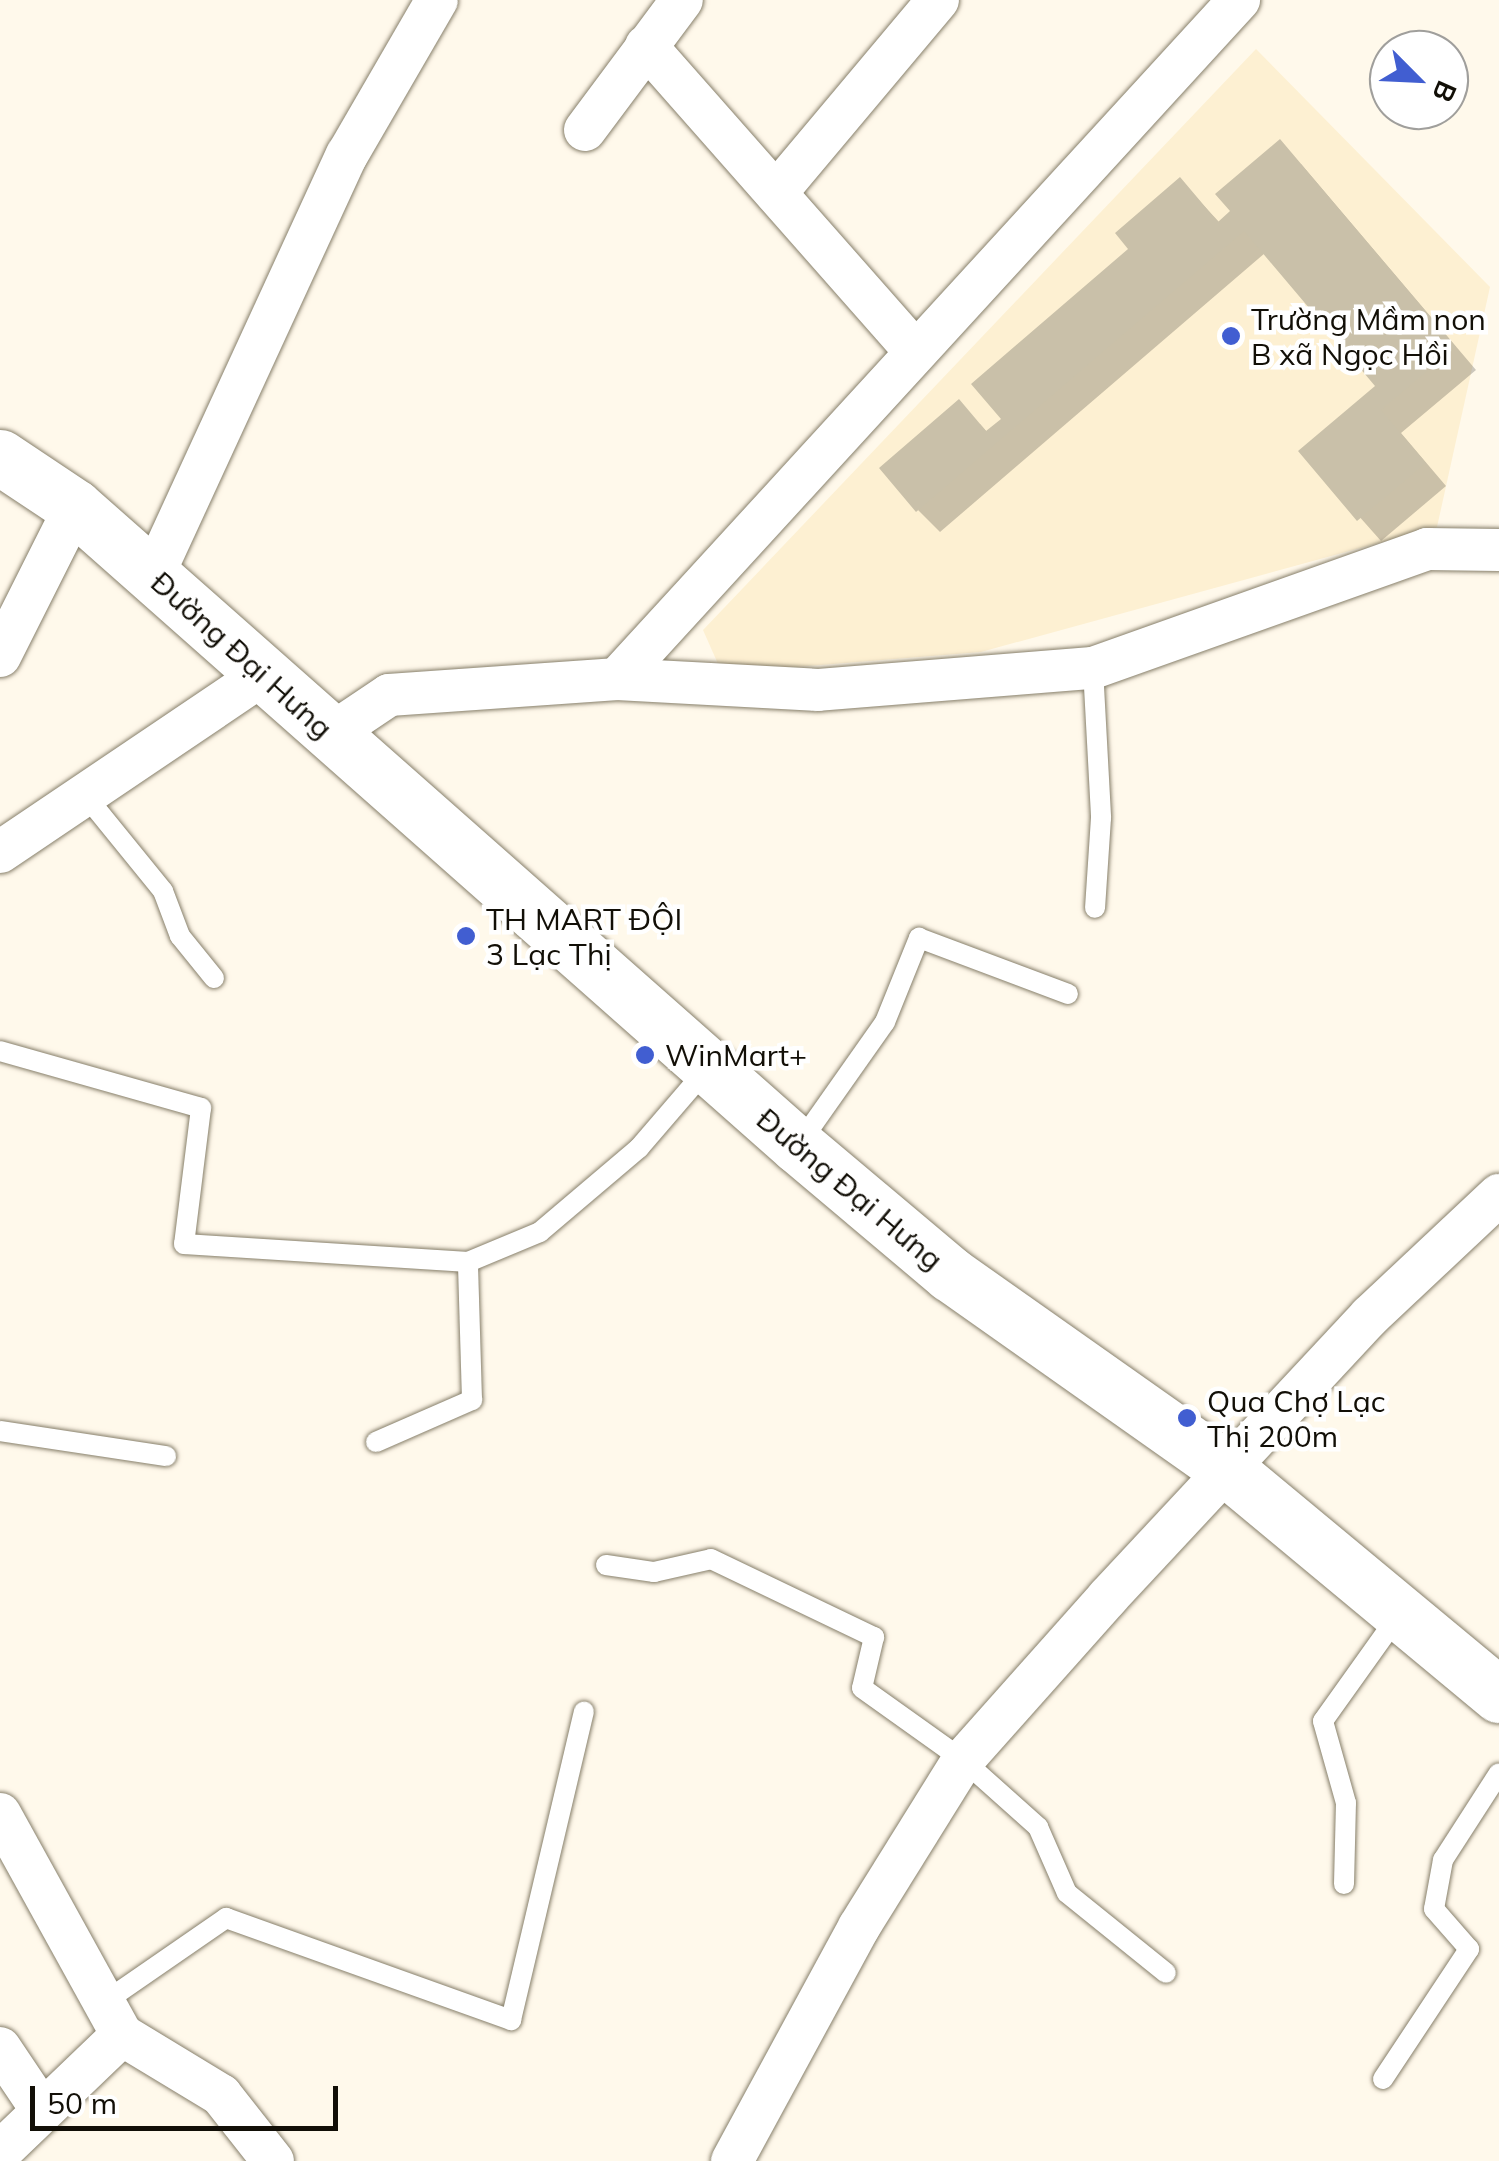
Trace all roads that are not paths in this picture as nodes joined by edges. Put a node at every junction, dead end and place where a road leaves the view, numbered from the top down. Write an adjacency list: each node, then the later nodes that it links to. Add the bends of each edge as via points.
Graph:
1 (437, 0): 12 (street, via 347,155)
2 (682, 0): 5 (street)
3 (938, 0): 7 (street)
4 (1239, 0): 8 (street)
5 (646, 46): 6 (street); 7 (street)
6 (585, 130)
7 (776, 192): 8 (street)
8 (916, 352): 16 (street)
9 (0, 457): 10 (street, Đường Đại Hưng)
10 (75, 507): 12 (street, Đường Đại Hưng); 13 (street)
11 (1499, 550): 14 (street, via 1426,548)
12 (153, 576): 15 (street, Đường Đại Hưng)
13 (0, 656)
14 (1093, 668): 16 (street, via 818,690); 20 (lane, via 1101,818)
15 (264, 674): 17 (street, Đường Đại Hưng); 18 (street)
16 (617, 678): 17 (street, via 389,695)
17 (331, 734): 24 (street, Đường Đại Hưng)
18 (85, 794): 19 (street); 21 (lane, via 163,891 180,936)
19 (0, 852)
20 (1095, 908)
21 (214, 978)
22 (1068, 994): 25 (lane, via 919,938 885,1022)
23 (0, 1051): 27 (lane, via 201,1108 184,1244)
24 (708, 1068): 25 (street, Đường Đại Hưng); 27 (lane, via 639,1148 540,1232)
25 (798, 1146): 31 (street, Đường Đại Hưng, via 950,1274)
26 (1499, 1195): 31 (street, via 1370,1316)
27 (468, 1262): 29 (lane, via 472,1400)
28 (0, 1431): 30 (lane)
29 (376, 1442)
30 (166, 1456)
31 (1229, 1471): 33 (street, Đường Đại Hưng); 36 (street)
32 (606, 1565): 36 (lane, via 654,1572 711,1559 874,1638 862,1688)
33 (1400, 1614): 34 (street, Đường Đại Hưng); 39 (lane, via 1323,1720 1346,1802)
34 (1499, 1695)
35 (584, 1712): 41 (lane, via 511,2020 226,1918)
36 (964, 1760): 40 (lane, via 1038,1827 1067,1892); 47 (street, via 859,1927)
37 (1499, 1773): 43 (lane, via 1442,1860 1434,1909 1469,1949)
38 (0, 1814): 41 (street)
39 (1344, 1884)
40 (1166, 1972)
41 (113, 2019): 44 (street); 46 (street, via 221,2094)
42 (0, 2048): 44 (street)
43 (1382, 2079)
44 (40, 2109): 45 (street)
45 (0, 2152)
46 (273, 2161)
47 (732, 2161)

